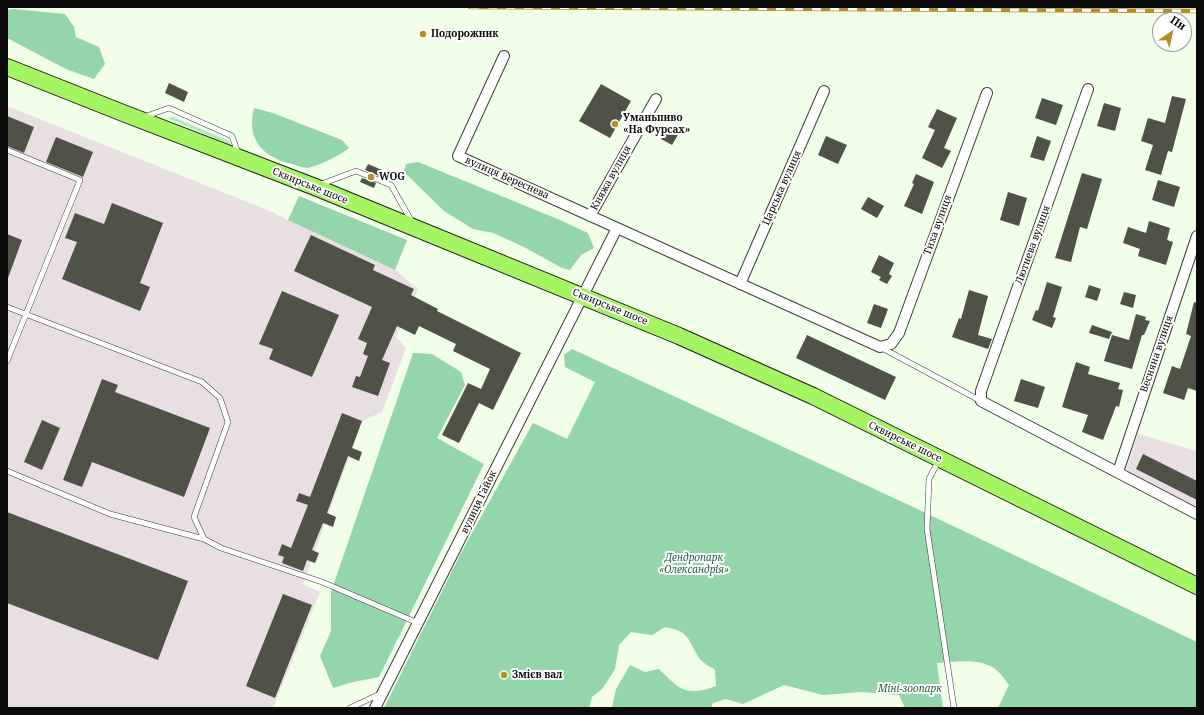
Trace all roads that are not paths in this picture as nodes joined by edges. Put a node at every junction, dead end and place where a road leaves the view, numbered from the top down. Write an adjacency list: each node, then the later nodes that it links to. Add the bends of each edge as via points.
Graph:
1 (504, 56): 11 (street, вулиця Вереснева, via 458,156)
2 (7, 66): 7 (main road, Сквирське шосе)
3 (1088, 89): 21 (street, Лютнева вулиця, via 981,391)
4 (824, 91): 15 (street, Царська вулиця)
5 (987, 93): 19 (street, Тиха вулиця, via 899,332 891,344)
6 (656, 99): 11 (street, Княжа вулиця)
7 (138, 119): 9 (main road, Сквирське шосе); 9 (lane, via 169,108 232,136)
8 (7, 150): 18 (lane, via 80,180)
9 (240, 158): 10 (main road, Сквирське шосе)
10 (314, 187): 12 (main road, Сквирське шосе); 12 (lane, via 356,171 364,174 391,185)
11 (590, 216): 13 (street)
12 (416, 228): 16 (main road, Сквирське шосе)
13 (617, 228): 15 (street); 16 (street, вулиця Гайок)
14 (1197, 236): 24 (street, Весняна вулиця)
15 (740, 284): 19 (street)
16 (584, 296): 22 (main road, Сквирське шосе, via 792,387); 28 (street, вулиця Гайок)
17 (7, 307): 18 (lane)
18 (26, 314): 20 (lane); 26 (lane, via 202,382 220,398 228,422 194,517)
19 (880, 346): 21 (lane)
20 (7, 361)
21 (981, 401): 24 (street)
22 (940, 459): 27 (main road, Сквирське шосе); 32 (lane, via 929,479 927,529)
23 (7, 471): 26 (lane, via 110,514)
24 (1118, 472): 25 (street)
25 (1197, 514)
26 (204, 539): 28 (lane, via 221,548 322,582)
27 (1197, 586)
28 (419, 623): 29 (street, вулиця Гайок)
29 (384, 692): 30 (lane); 31 (street, вулиця Гайок)
30 (350, 708)
31 (375, 708)
32 (954, 708)

